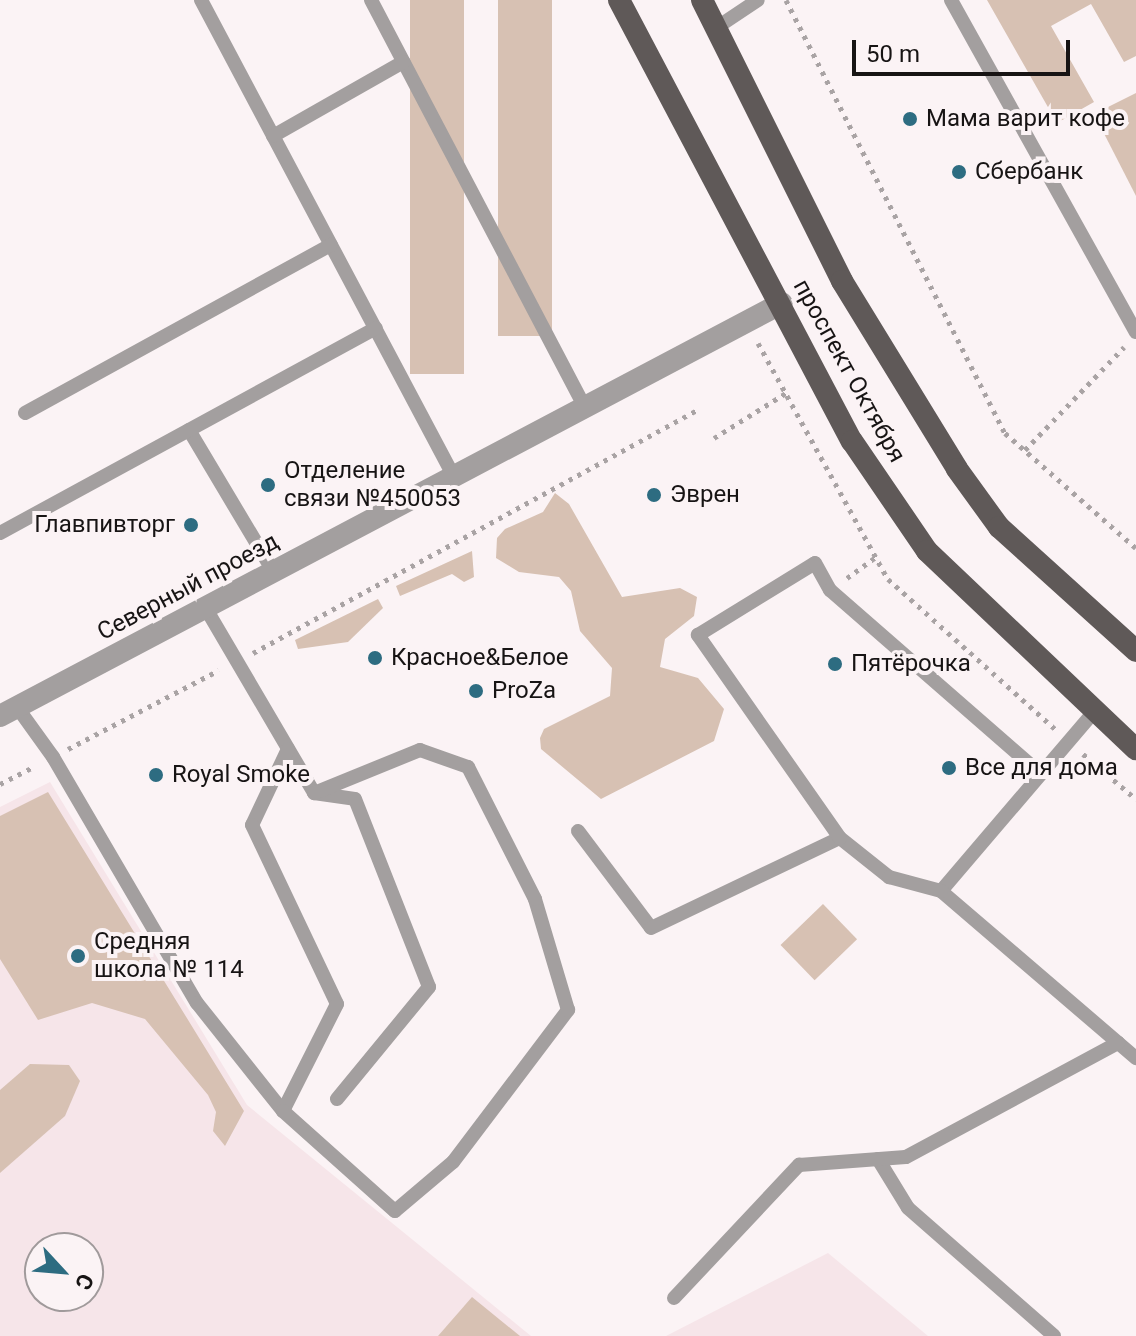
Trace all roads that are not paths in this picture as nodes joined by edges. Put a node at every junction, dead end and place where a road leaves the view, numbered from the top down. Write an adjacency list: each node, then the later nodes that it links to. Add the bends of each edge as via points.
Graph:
1 (201, 0): 9 (lane)
2 (371, 0): 8 (lane)
3 (619, 0): 11 (main road, проспект Октября)
4 (702, 0): 7 (main road, проспект Октября)
5 (758, 0): 7 (lane)
6 (951, 0): 13 (lane)
7 (716, 28): 21 (main road, проспект Октября, via 842,281 957,469 999,527)
8 (403, 62): 9 (lane); 14 (lane)
9 (273, 136): 10 (lane)
10 (331, 245): 12 (lane); 15 (lane)
11 (782, 303): 14 (street, Северный проезд); 23 (main road, проспект Октября, via 852,441 927,551)
12 (376, 328): 16 (lane); 17 (lane)
13 (1136, 334)
14 (584, 405): 17 (street, Северный проезд)
15 (25, 413)
16 (189, 430): 18 (lane); 19 (lane)
17 (453, 475): 19 (street, Северный проезд)
18 (0, 533)
19 (273, 571): 20 (street, Северный проезд)
20 (205, 607): 22 (street, Северный проезд); 24 (lane)
21 (1136, 651)
22 (8, 712): 34 (lane, via 53,757 197,1003)
23 (1093, 713): 25 (main road, проспект Октября); 26 (lane)
24 (288, 749): 27 (lane); 34 (lane, via 252,825 337,1004)
25 (1136, 749)
26 (1040, 773): 29 (lane, via 830,590 815,563 698,635); 30 (lane)
27 (314, 793): 33 (lane, via 355,799 429,987); 34 (lane, via 420,750 468,767 535,899 568,1010 453,1162 395,1211)
28 (578, 831): 29 (lane, via 651,928)
29 (840, 838): 30 (lane, via 889,877)
30 (941, 891): 31 (lane)
31 (1118, 1043): 32 (lane); 35 (lane, via 906,1157)
32 (1136, 1058)
33 (337, 1099)
34 (283, 1111)
35 (878, 1159): 36 (lane, via 799,1165); 37 (lane, via 908,1208)
36 (674, 1298)
37 (1054, 1336)

